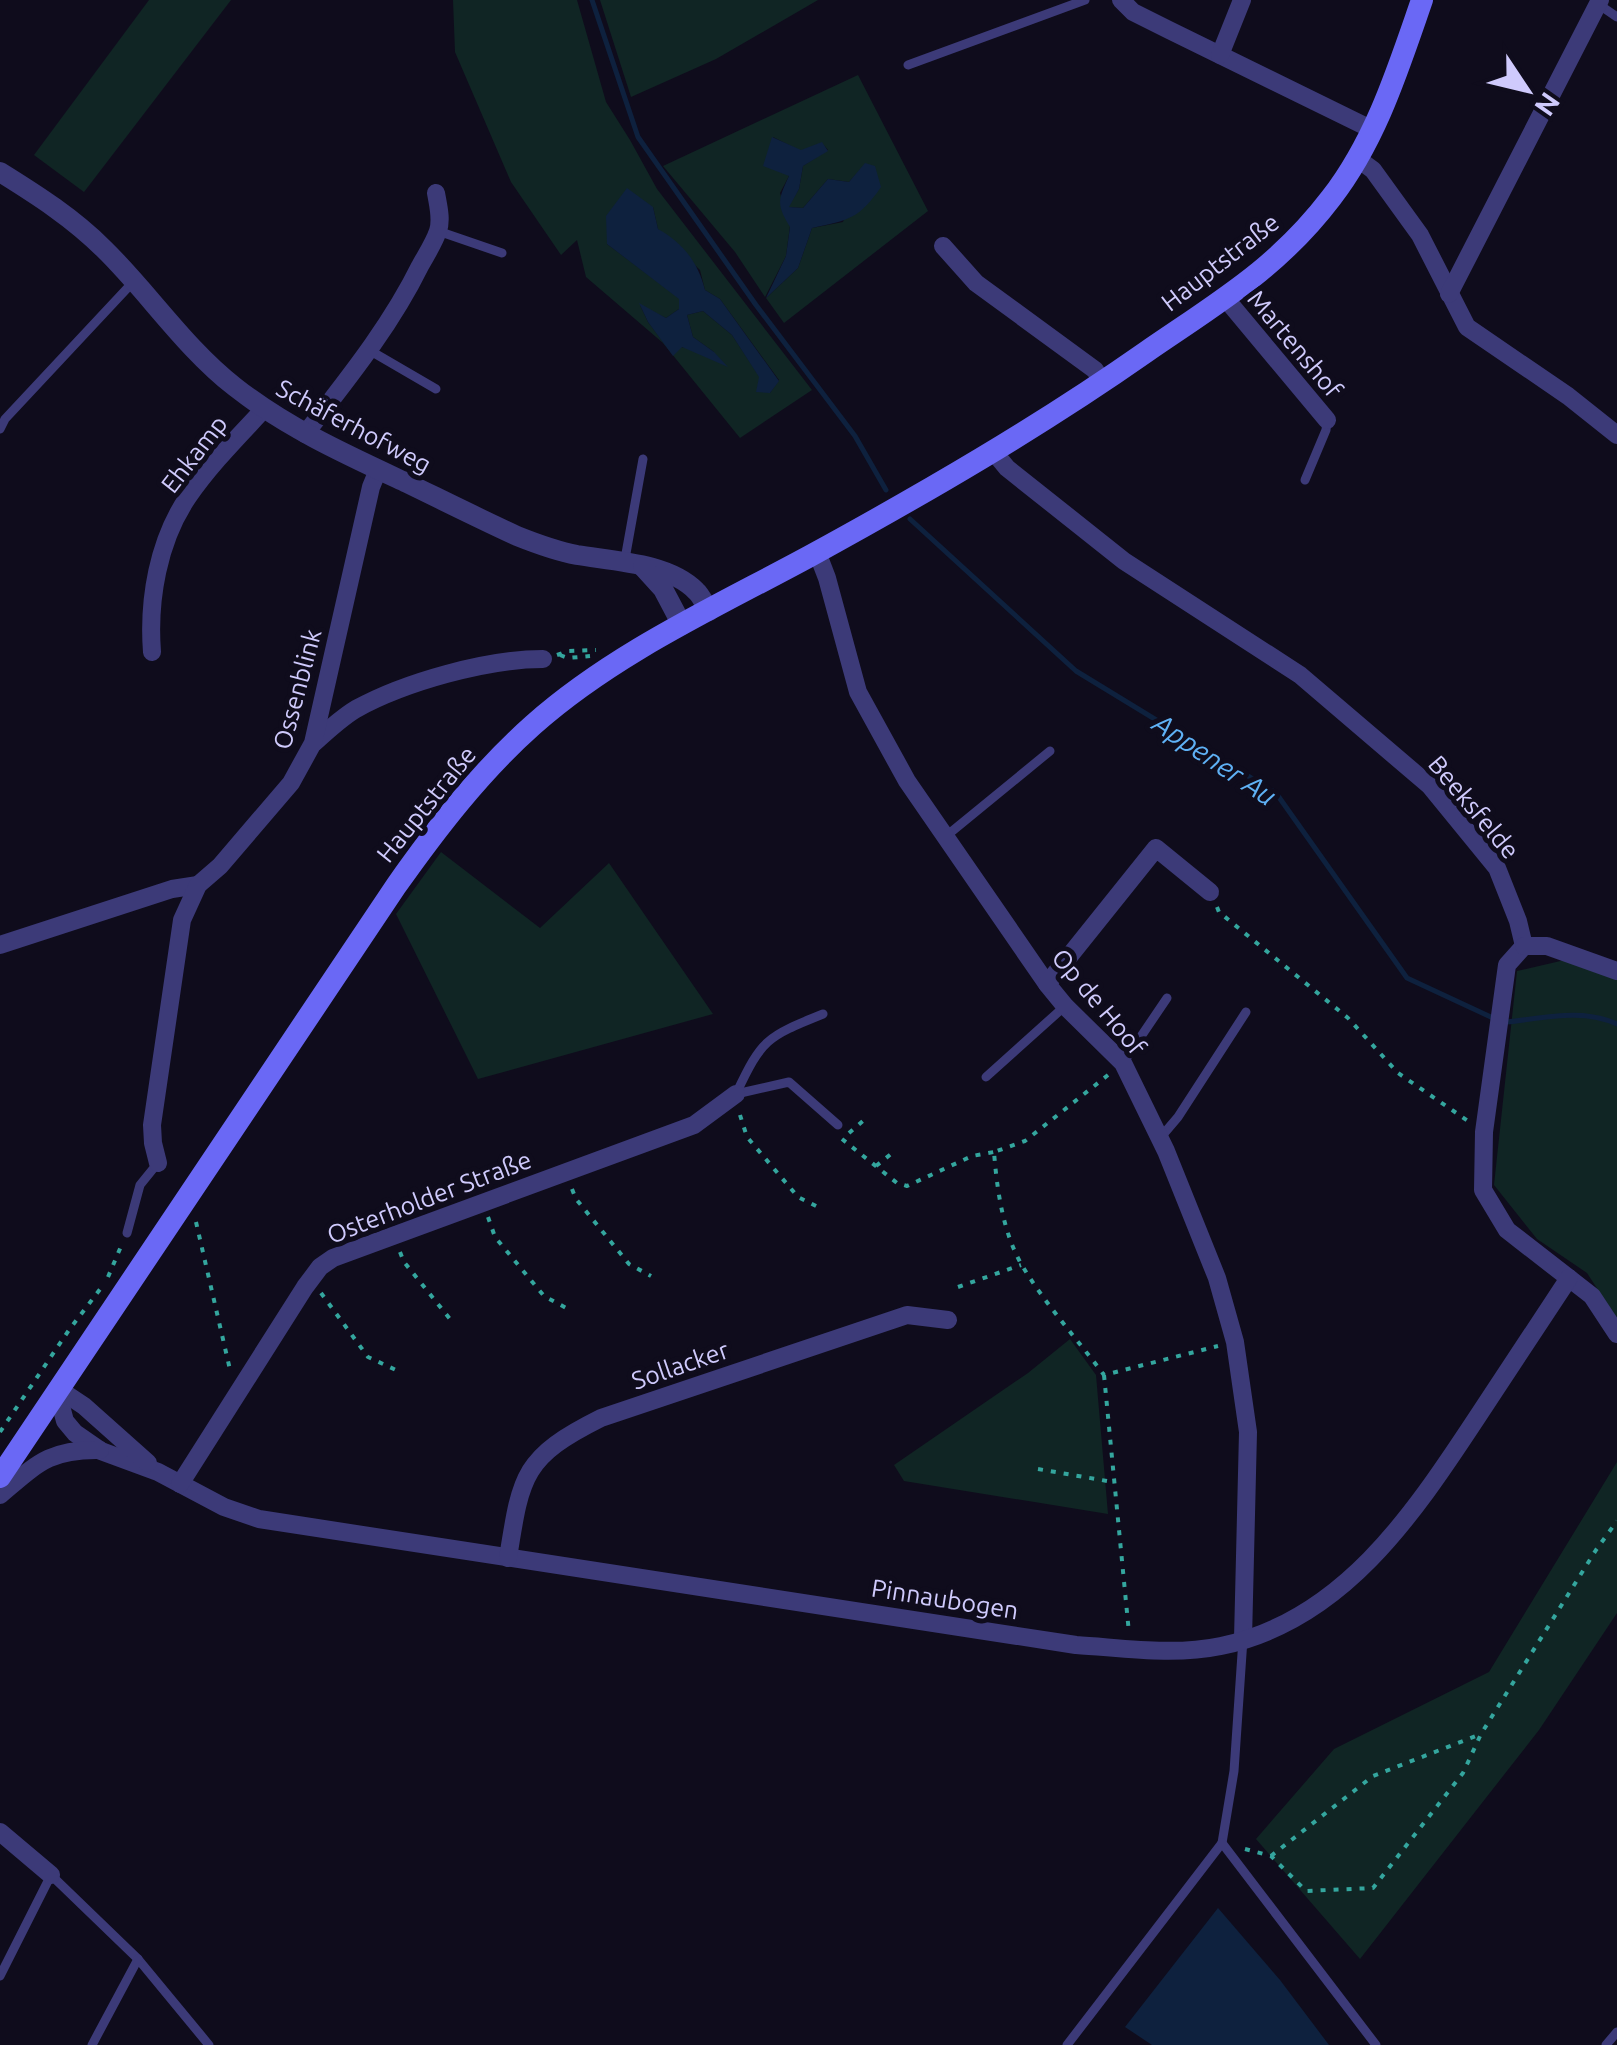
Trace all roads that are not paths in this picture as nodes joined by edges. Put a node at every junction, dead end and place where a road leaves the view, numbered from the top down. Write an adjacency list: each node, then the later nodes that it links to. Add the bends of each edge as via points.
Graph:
1 (1084, 0): 8 (lane)
2 (1121, 0): 7 (street)
3 (1242, 0): 7 (street)
4 (1422, 0): 9 (main road, Hauptstraße)
5 (1599, 2): 6 (lane); 17 (street)
6 (1617, 17)
7 (1220, 55): 9 (street)
8 (908, 65)
9 (1373, 130): 10 (main road, Hauptstraße)
10 (1358, 158): 17 (street, via 1420,235); 18 (main road, Hauptstraße, via 1296,240)
11 (0, 172): 16 (street, Schäferhofweg, via 84,230)
12 (436, 192): 13 (street)
13 (438, 231): 15 (lane); 19 (street)
14 (944, 246): 20 (street, via 976,283 1095,370)
15 (502, 253)
16 (134, 281): 22 (street, Schäferhofweg, via 199,354); 24 (lane)
17 (1450, 294): 26 (street, via 1467,327)
18 (1226, 300): 20 (main road, Hauptstraße); 23 (street, Martenshof)
19 (369, 350): 21 (lane); 25 (street)
20 (1102, 382): 27 (main road, Hauptstraße)
21 (436, 388)
22 (264, 408): 25 (street, Schäferhofweg); 35 (street, Ehkamp, via 202,478 174,523 157,572)
23 (1327, 420): 30 (lane)
24 (0, 429)
25 (305, 434): 29 (street, Schäferhofweg)
26 (1617, 435)
27 (994, 451): 31 (main road, Hauptstraße); 43 (street, Beeksfelde, via 1124,562 1300,675 1430,786 1497,868)
28 (643, 458): 32 (lane)
29 (378, 470): 32 (street, Schäferhofweg, via 545,547); 37 (street, Ossenblink)
30 (1305, 480)
31 (817, 552): 33 (main road, Hauptstraße); 39 (street, Op de Hoof, via 858,692)
32 (633, 563): 33 (street, Schäferhofweg, via 697,591); 34 (street, via 662,589)
33 (709, 611): 34 (main road, Hauptstraße)
34 (682, 625): 60 (main road, Hauptstraße, via 543,716 458,802)
35 (152, 652)
36 (551, 657): 37 (street, via 398,689 354,710)
37 (313, 743): 40 (street, Ossenblink, via 291,783)
38 (1050, 751): 39 (lane)
39 (945, 836): 45 (street, Op de Hoof)
40 (198, 884): 42 (street, Ossenblink); 55 (street, Ossenblink, via 182,920 152,1125)
41 (1210, 892): 45 (street, via 1156,848)
42 (0, 946)
43 (1524, 946): 44 (street, via 1547,946); 57 (street, via 1507,965 1482,1190 1507,1230)
44 (1617, 971)
45 (1047, 984): 47 (street, Op de Hoof)
46 (1166, 998): 50 (lane)
47 (1064, 1006): 50 (street, Op de Hoof); 51 (lane)
48 (1246, 1012): 54 (lane)
49 (823, 1014): 52 (lane, via 770,1038)
50 (1123, 1062): 54 (street, Op de Hoof)
51 (986, 1077)
52 (736, 1094): 53 (lane, via 788,1082); 64 (street, Osterholder Straße, via 694,1124 320,1267)
53 (838, 1125)
54 (1159, 1139): 67 (street, Op de Hoof, via 1217,1278 1235,1342 1248,1432)
55 (158, 1163): 56 (lane, Ossenblink, via 140,1185)
56 (127, 1233)
57 (1569, 1278): 59 (street, via 1592,1296); 67 (street, Pinnaubogen, via 1436,1479 1376,1554 1295,1620)
58 (948, 1320): 66 (street, Sollacker, via 907,1315 567,1435 527,1476)
59 (1617, 1334)
60 (60, 1390): 61 (street, Pinnaubogen, via 65,1421); 62 (street, Pinnaubogen); 63 (main road, Hauptstraße)
61 (101, 1450): 62 (street, Pinnaubogen); 65 (street, Pinnaubogen, via 54,1455)
62 (158, 1472): 64 (street, Pinnaubogen)
63 (0, 1477)
64 (180, 1484): 66 (street, Pinnaubogen, via 259,1519)
65 (0, 1495)
66 (508, 1558): 67 (street, Pinnaubogen, via 1076,1644 1187,1651)
67 (1243, 1639): 69 (lane)
68 (0, 1832): 70 (street)
69 (1222, 1843): 76 (lane); 77 (lane)
70 (50, 1875): 71 (lane); 72 (lane)
71 (138, 1959): 74 (lane); 75 (lane)
72 (0, 1976)
73 (1617, 2032): 78 (lane)
74 (92, 2045)
75 (209, 2045)
76 (1066, 2045)
77 (1376, 2045)
78 (1606, 2045)

